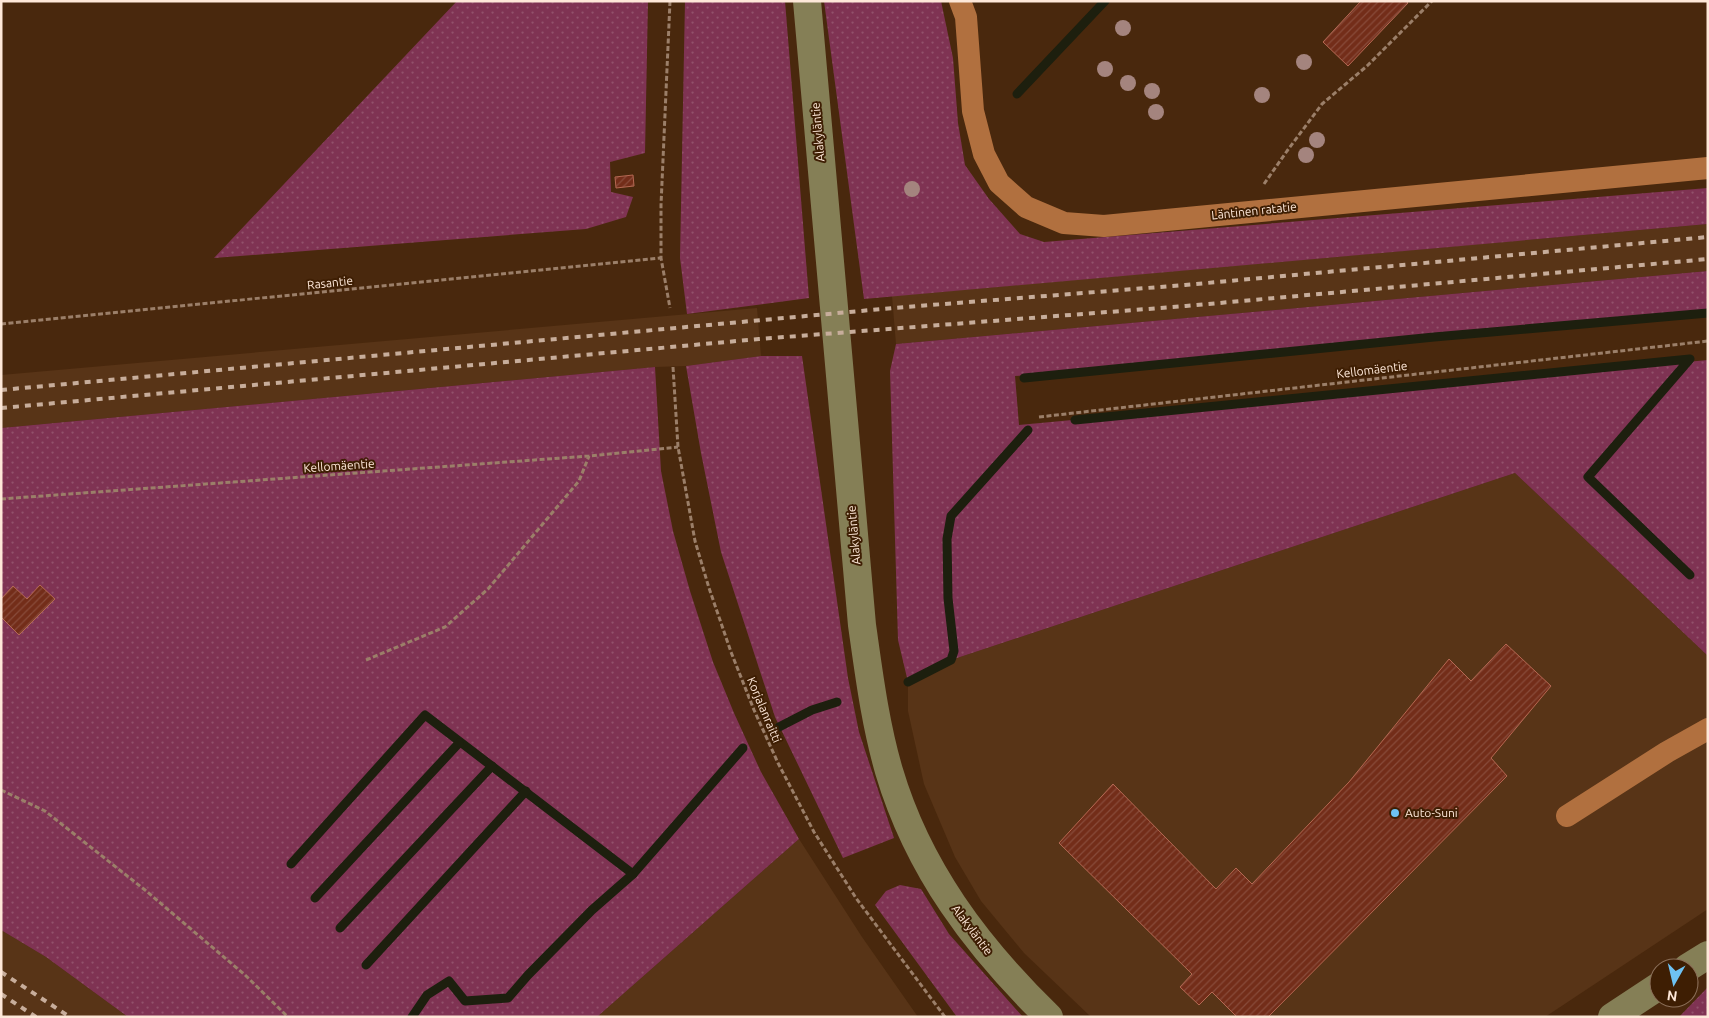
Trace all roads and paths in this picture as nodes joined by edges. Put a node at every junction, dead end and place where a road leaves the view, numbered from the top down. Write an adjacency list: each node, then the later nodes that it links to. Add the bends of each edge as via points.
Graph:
1 (670, 1): 7 (path)
2 (807, 1): 23 (street, Alakyläntie, via 862,625 874,712 889,772 922,855 963,921)
3 (960, 1): 6 (street, Läntinen ratatie, via 966,17 973,111 984,154 998,183 1026,207 1064,223 1104,226)
4 (1432, 1): 6 (path, via 1367,66 1322,104 1259,192)
5 (1708, 168): 6 (street, Läntinen ratatie)
6 (1260, 211)
7 (661, 258): 8 (path); 9 (path, Rasantie)
8 (670, 308)
9 (1, 324)
10 (1708, 340): 12 (path, Kellomäentie)
11 (673, 367): 13 (path, Korjalanraitti)
12 (1038, 417)
13 (678, 447): 14 (path, Kellomäentie); 22 (path, Korjalanraitti, via 695,541 709,588 730,652 778,763 814,832 856,898)
14 (590, 456): 15 (path, Kellomäentie); 16 (path, via 579,481 488,589 445,627)
15 (1, 499)
16 (366, 660)
17 (1708, 729): 19 (street)
18 (1, 790): 21 (path, via 45,812 145,890 245,974)
19 (1567, 816)
20 (1649, 993): 24 (street)
21 (288, 1017)
22 (945, 1017)
23 (1049, 1017)
24 (1612, 1017)

